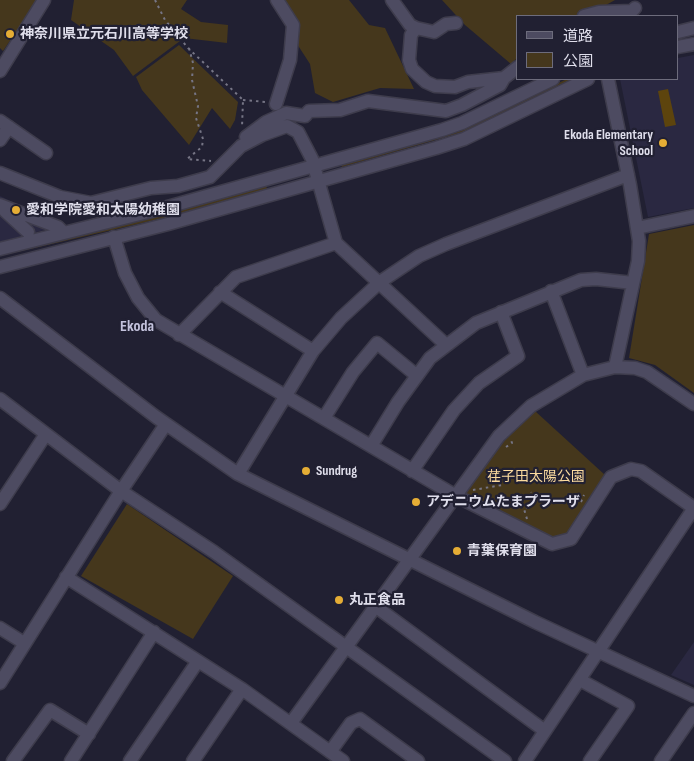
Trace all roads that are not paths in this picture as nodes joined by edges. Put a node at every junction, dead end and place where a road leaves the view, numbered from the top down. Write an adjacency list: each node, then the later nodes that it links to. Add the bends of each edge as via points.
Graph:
1 (44, 0): 13 (street)
2 (278, 0): 18 (street, via 292,25 290,60)
3 (392, 0): 7 (street, via 410,25)
4 (635, 8): 5 (street, via 632,11)
5 (588, 15)
6 (456, 23): 7 (street, via 446,24 434,32)
7 (416, 28): 14 (street, via 411,35 409,60 412,69 426,82 455,87 468,82)
8 (694, 28): 9 (street)
9 (679, 32)
10 (694, 44): 11 (street)
11 (679, 46)
12 (516, 69): 14 (street)
13 (0, 71)
14 (504, 78): 21 (street, via 500,85 446,111 368,101 340,110 309,111 304,116 286,113 266,122 244,139)
15 (551, 80): 23 (street, via 462,123)
16 (586, 80): 26 (street, via 464,139)
17 (608, 80): 25 (street)
18 (276, 104)
19 (5, 124): 20 (street); 22 (street)
20 (0, 140)
21 (241, 146): 23 (street, via 287,126 298,132); 24 (street, via 210,177 90,203 60,197)
22 (46, 153)
23 (314, 165): 26 (street); 31 (street)
24 (0, 173)
25 (628, 175): 29 (street); 36 (street, via 446,244 419,256)
26 (319, 180): 32 (street); 33 (street)
27 (0, 205): 30 (street); 31 (street, via 58,227)
28 (694, 216): 29 (street)
29 (637, 228): 37 (street, via 638,261)
30 (28, 232)
31 (64, 233): 34 (street)
32 (114, 238): 35 (street); 42 (street, via 125,273 138,298 156,320)
33 (336, 243): 36 (street); 39 (street, via 236,277)
34 (0, 249)
35 (0, 267)
36 (380, 282): 43 (street); 44 (street, via 341,318)
37 (633, 283): 38 (street, via 581,280); 45 (street)
38 (551, 291): 41 (street); 47 (street)
39 (220, 292): 42 (street); 44 (street)
40 (0, 298): 52 (street)
41 (501, 312): 43 (street, via 476,323); 55 (street, via 518,356 479,383 460,403)
42 (179, 335): 48 (street)
43 (445, 344): 46 (street)
44 (313, 352): 48 (street)
45 (614, 367): 47 (street); 50 (street, via 648,372)
46 (416, 375): 51 (street, via 376,343); 54 (street)
47 (584, 375): 58 (street, via 531,406 510,423)
48 (284, 396): 51 (street); 56 (street)
49 (0, 399): 53 (street)
50 (694, 404)
51 (324, 418): 54 (street)
52 (166, 424): 56 (street); 57 (street)
53 (46, 434): 57 (street); 59 (street)
54 (371, 446): 55 (street)
55 (412, 471): 58 (street)
56 (238, 474): 61 (street)
57 (121, 491): 62 (street); 67 (street)
58 (456, 496): 60 (street, via 552,544 571,539 611,478 631,469 641,471); 61 (street)
59 (0, 504)
60 (694, 508): 68 (street)
61 (411, 559): 63 (street); 68 (street)
62 (66, 577): 65 (street); 66 (street)
63 (375, 606): 67 (street); 76 (street)
64 (0, 628): 66 (street)
65 (154, 632): 69 (street); 77 (street)
66 (24, 643): 71 (street)
67 (347, 646): 75 (street); 85 (street)
68 (598, 651): 70 (street); 73 (street)
69 (198, 660): 72 (street); 81 (street)
70 (580, 680): 76 (street); 87 (street, via 628,706)
71 (0, 683)
72 (242, 689): 75 (street); 82 (street)
73 (694, 696)
74 (694, 713): 88 (street)
75 (291, 723): 78 (street)
76 (545, 731): 86 (street)
77 (89, 734): 79 (street, via 50,710); 80 (street)
78 (330, 752): 83 (street); 84 (street, via 351,723 360,719)
79 (13, 761)
80 (71, 761)
81 (130, 761)
82 (193, 761)
83 (343, 761)
84 (418, 761)
85 (504, 761)
86 (525, 761)
87 (590, 761)
88 (661, 761)

